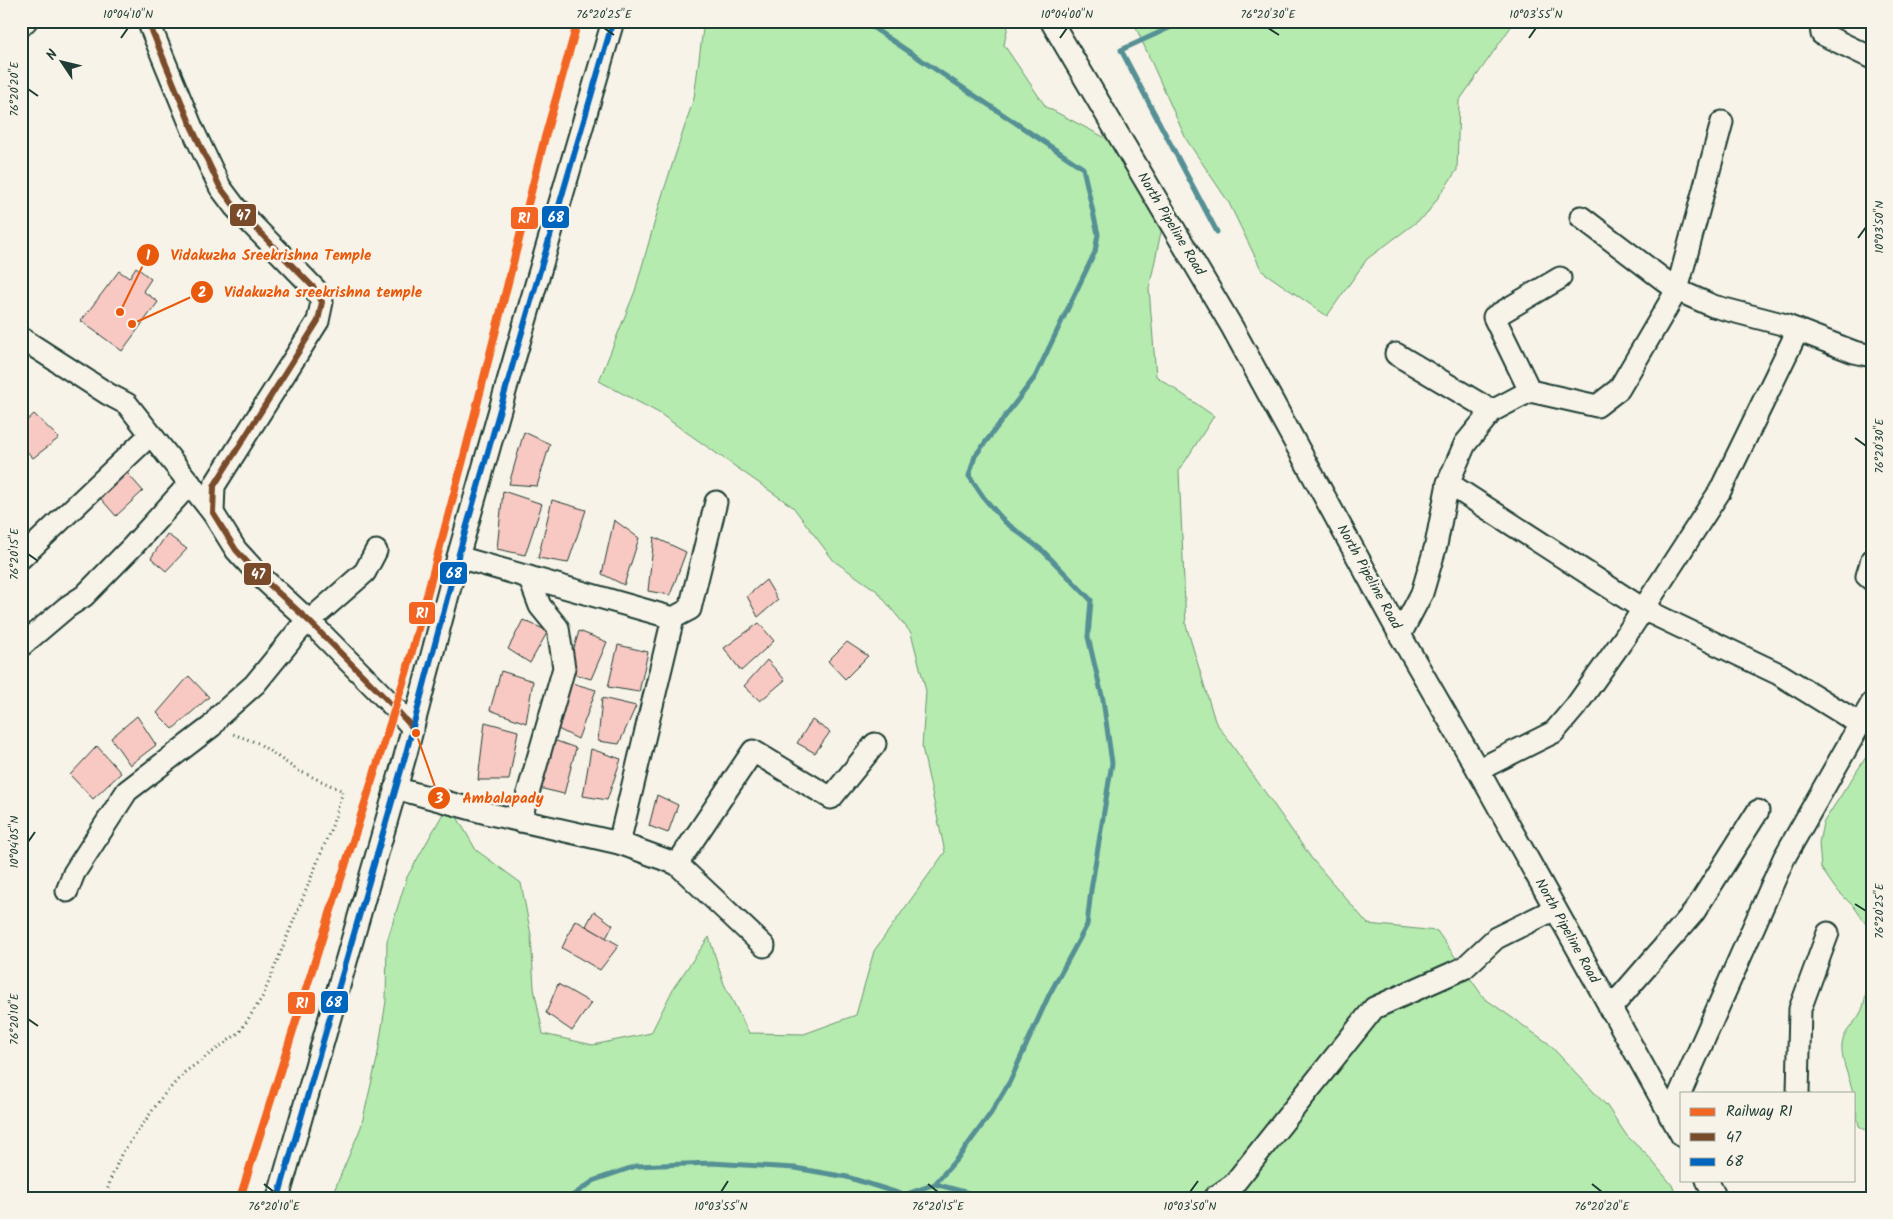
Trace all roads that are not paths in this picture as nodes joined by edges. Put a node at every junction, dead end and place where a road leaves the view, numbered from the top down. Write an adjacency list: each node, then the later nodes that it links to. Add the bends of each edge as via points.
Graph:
1 (26, 21): 6 (street)
2 (148, 21): 22 (street, via 220,187 235,207 315,289 322,302 318,321 214,486)
3 (613, 21): 24 (street)
4 (1051, 21): 32 (street, North Pipeline Road, via 1232,327)
5 (1820, 21): 7 (street, via 1822,34)
6 (21, 26)
7 (1872, 58)
8 (1722, 122): 11 (street)
9 (1581, 217): 11 (street)
10 (1560, 278): 16 (street, via 1494,317)
11 (1677, 290): 12 (street, via 1713,306); 16 (street, via 1619,389 1597,406)
12 (1798, 330): 15 (street); 29 (street, via 1720,491)
13 (21, 338): 18 (street, via 127,404)
14 (1396, 354): 17 (street)
15 (1872, 356)
16 (1530, 391): 17 (street)
17 (1492, 411): 20 (street, via 1464,444)
18 (150, 435): 19 (street); 25 (street)
19 (190, 483): 22 (street); 33 (street, via 84,596 66,607)
20 (1448, 483): 29 (street); 32 (street, via 1436,545 1422,593)
21 (716, 502): 30 (street, via 690,609)
22 (213, 513): 31 (street, via 236,550)
23 (376, 551): 31 (street, via 365,572)
24 (458, 557): 27 (street); 36 (street)
25 (21, 558)
26 (1872, 560): 28 (street, via 1867,576)
27 (529, 577): 30 (street); 41 (street, via 540,606 558,628 564,668)
28 (1872, 580)
29 (1643, 609): 35 (street, via 1779,674); 38 (street, via 1576,706 1554,732)
30 (673, 618): 42 (street)
31 (310, 622): 36 (street); 44 (street, via 299,630 255,684 212,726 127,791 74,873)
32 (1400, 635): 38 (street, North Pipeline Road)
33 (21, 646)
34 (1872, 703): 35 (street)
35 (1860, 724): 49 (street, via 1784,858)
36 (412, 727): 39 (street)
37 (875, 744): 43 (street, via 831,798 753,751)
38 (1478, 770): 45 (street, North Pipeline Road)
39 (395, 788): 41 (street); 54 (street)
40 (1758, 811): 48 (street, via 1694,912)
41 (520, 821): 42 (street)
42 (619, 843): 43 (street)
43 (677, 864): 47 (street)
44 (67, 890)
45 (1555, 909): 48 (street, North Pipeline Road); 55 (street, via 1496,938 1464,968 1374,1008 1234,1185)
46 (1828, 933): 50 (street, via 1800,1009)
47 (764, 946)
48 (1610, 1008): 52 (street, North Pipeline Road)
49 (1681, 1092)
50 (1798, 1092)
51 (1680, 1093): 52 (street)
52 (1670, 1116): 53 (street, North Pipeline Road)
53 (1680, 1133)
54 (278, 1198)
55 (1214, 1198)

